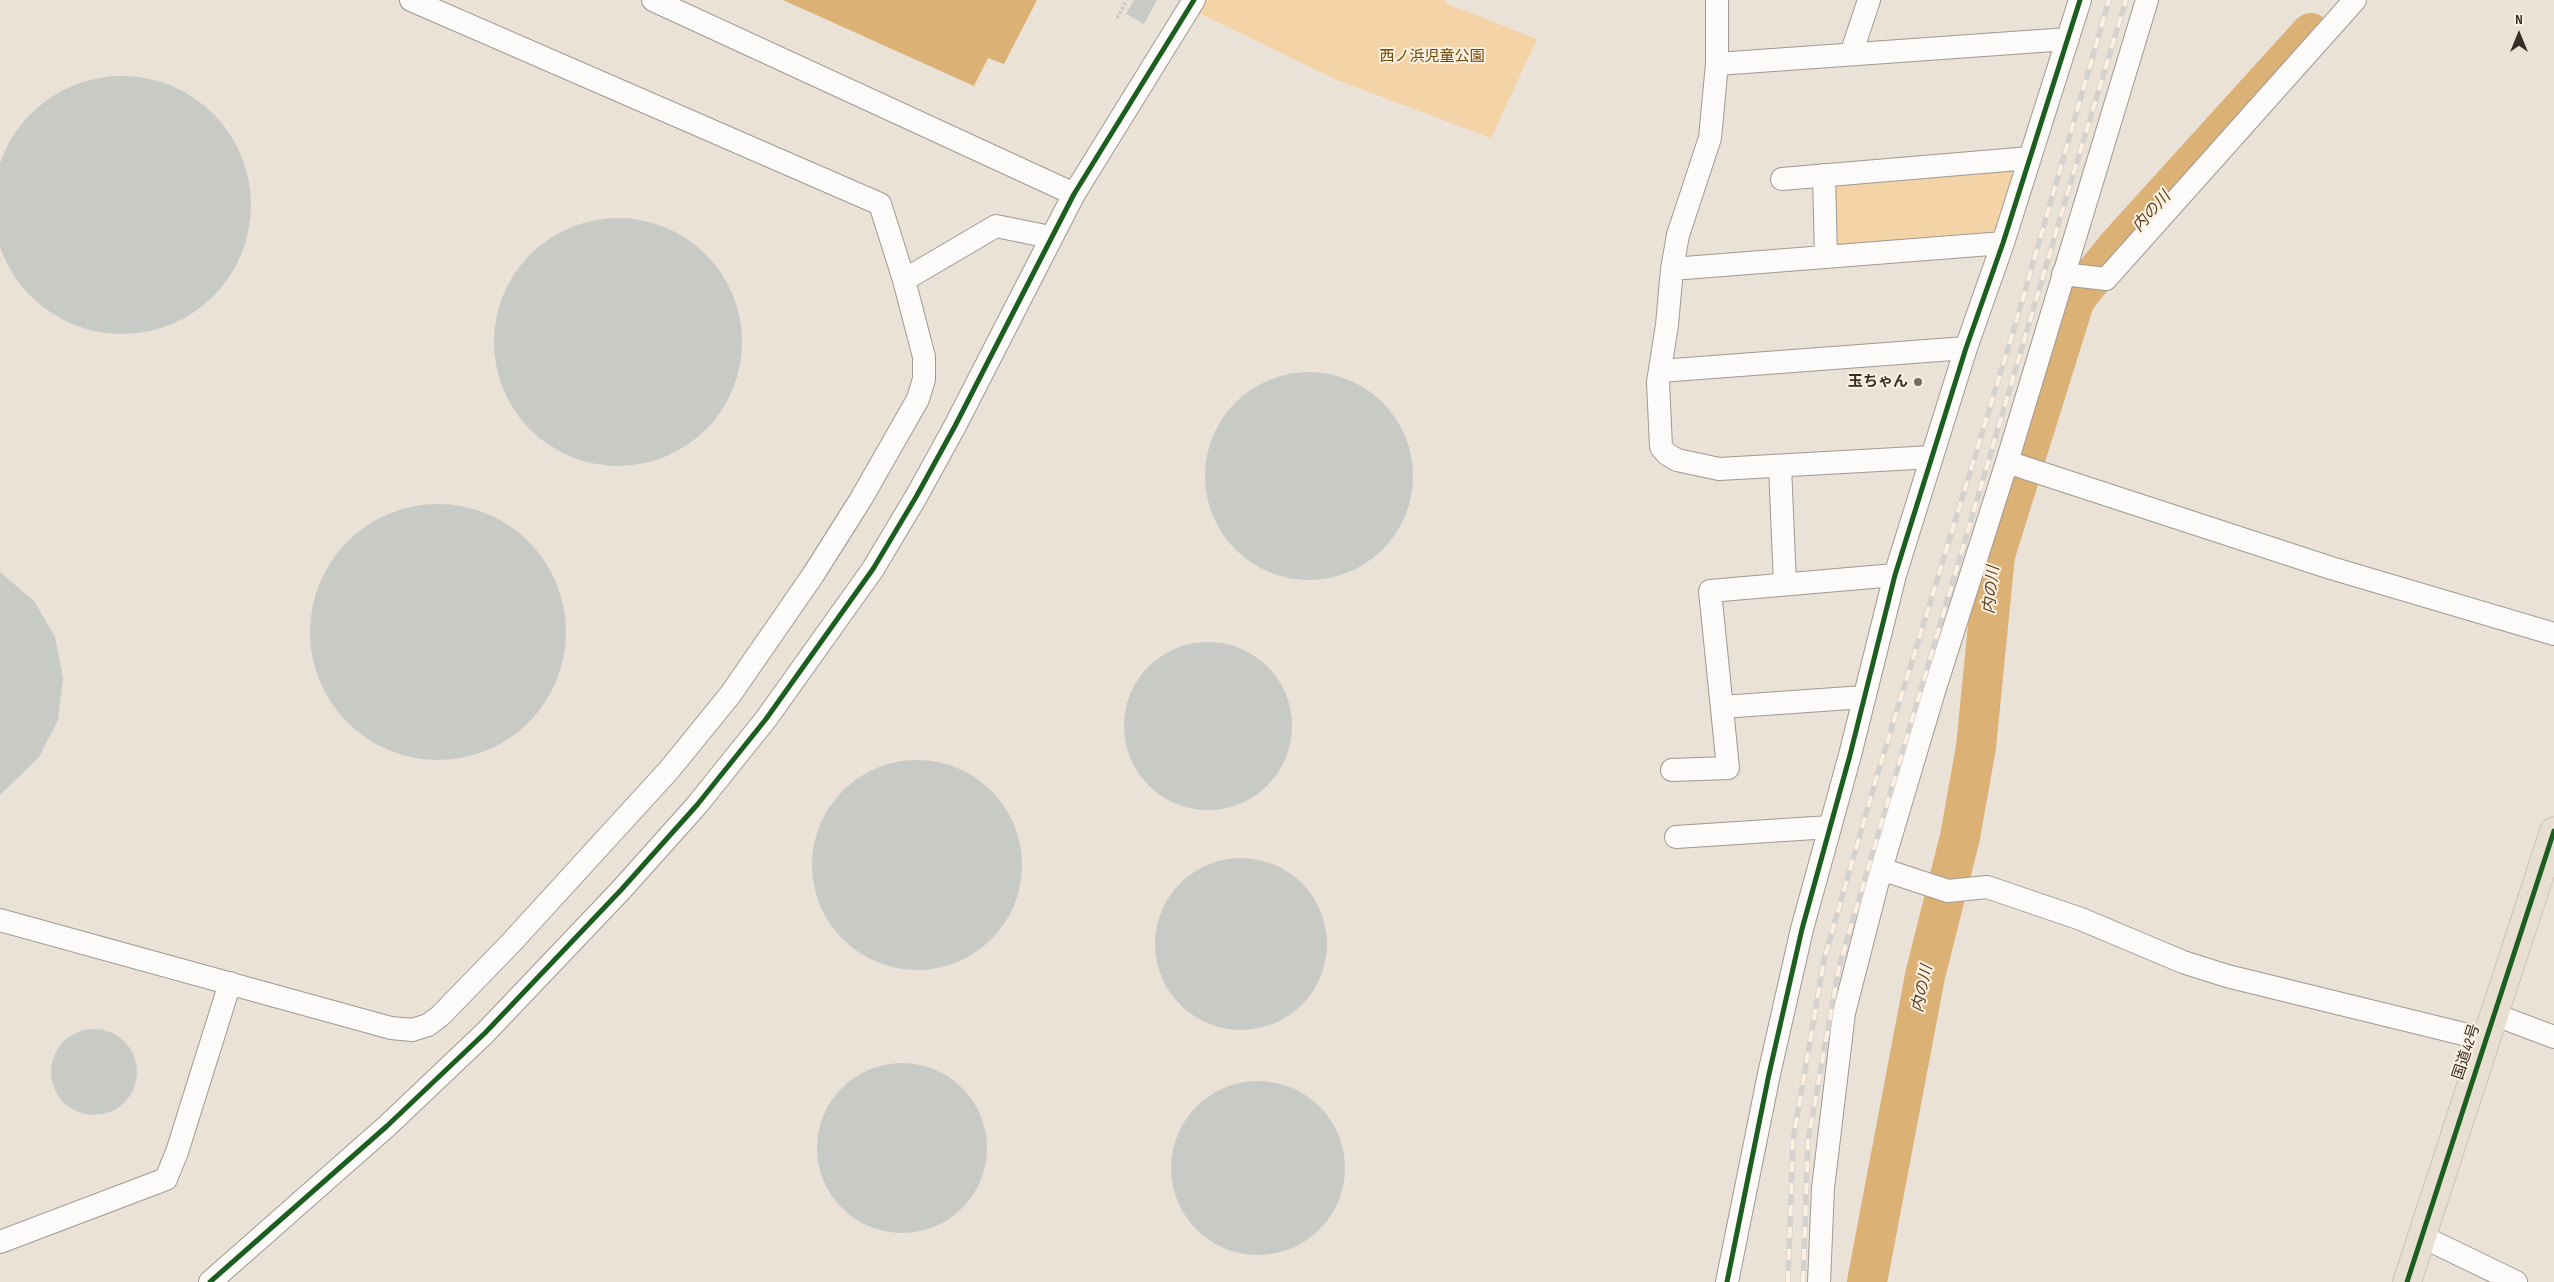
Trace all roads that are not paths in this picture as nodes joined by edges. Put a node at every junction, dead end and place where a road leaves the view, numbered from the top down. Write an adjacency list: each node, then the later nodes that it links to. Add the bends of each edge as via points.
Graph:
1 (411, 0): 21 (street, via 880,204)
2 (653, 0): 15 (street)
3 (1194, 0): 15 (street)
4 (1717, 0): 11 (street)
5 (1869, 0): 10 (street)
6 (2080, 0): 9 (street)
7 (2147, 0): 20 (street)
8 (2355, 0): 20 (street, via 2106,279)
9 (2068, 39): 10 (street); 12 (street)
10 (1851, 54): 11 (street)
11 (1717, 64): 19 (street, via 1710,138 1678,235)
12 (2030, 158): 13 (street); 17 (street)
13 (1824, 175): 14 (street); 18 (street)
14 (1782, 179)
15 (1074, 194): 16 (street)
16 (1050, 237): 21 (street, via 996,226); 43 (street, via 955,426 868,576 766,719 697,805 485,1033 387,1126)
17 (2003, 242): 18 (street); 22 (street)
18 (1826, 257): 19 (street)
19 (1672, 269): 23 (street)
20 (2063, 274): 25 (street)
21 (904, 280): 38 (street, via 924,357 924,380 918,399 861,499 803,590 724,703 669,770 455,1003 428,1025 412,1030 391,1028)
22 (1966, 348): 23 (street); 24 (street)
23 (1660, 371): 26 (street, via 1661,447 1667,454 1719,469)
24 (1932, 457): 26 (street); 27 (street)
25 (2007, 462): 29 (street, via 2340,571); 36 (street)
26 (1780, 466): 28 (street)
27 (1895, 575): 28 (street); 30 (street)
28 (1785, 584): 31 (street, via 1710,591)
29 (2554, 634)
30 (1864, 697): 31 (street); 33 (street)
31 (1722, 707): 32 (street, via 1728,768)
32 (1672, 770)
33 (1830, 827): 35 (street); 44 (street, via 1800,938 1769,1074)
34 (2554, 831): 39 (highway, 国道42号)
35 (1676, 837)
36 (1881, 869): 39 (street, via 1948,891 1987,887 2081,919 2200,968 2364,1011); 45 (street, via 1844,1012 1823,1188)
37 (0, 920): 38 (street)
38 (230, 983): 42 (street, via 166,1179)
39 (2489, 1026): 40 (street); 41 (highway, 国道42号)
40 (2554, 1037)
41 (2422, 1236): 46 (highway, 国道42号); 47 (street)
42 (0, 1242)
43 (210, 1282)
44 (1728, 1282)
45 (1819, 1282)
46 (2407, 1282)
47 (2516, 1282)

